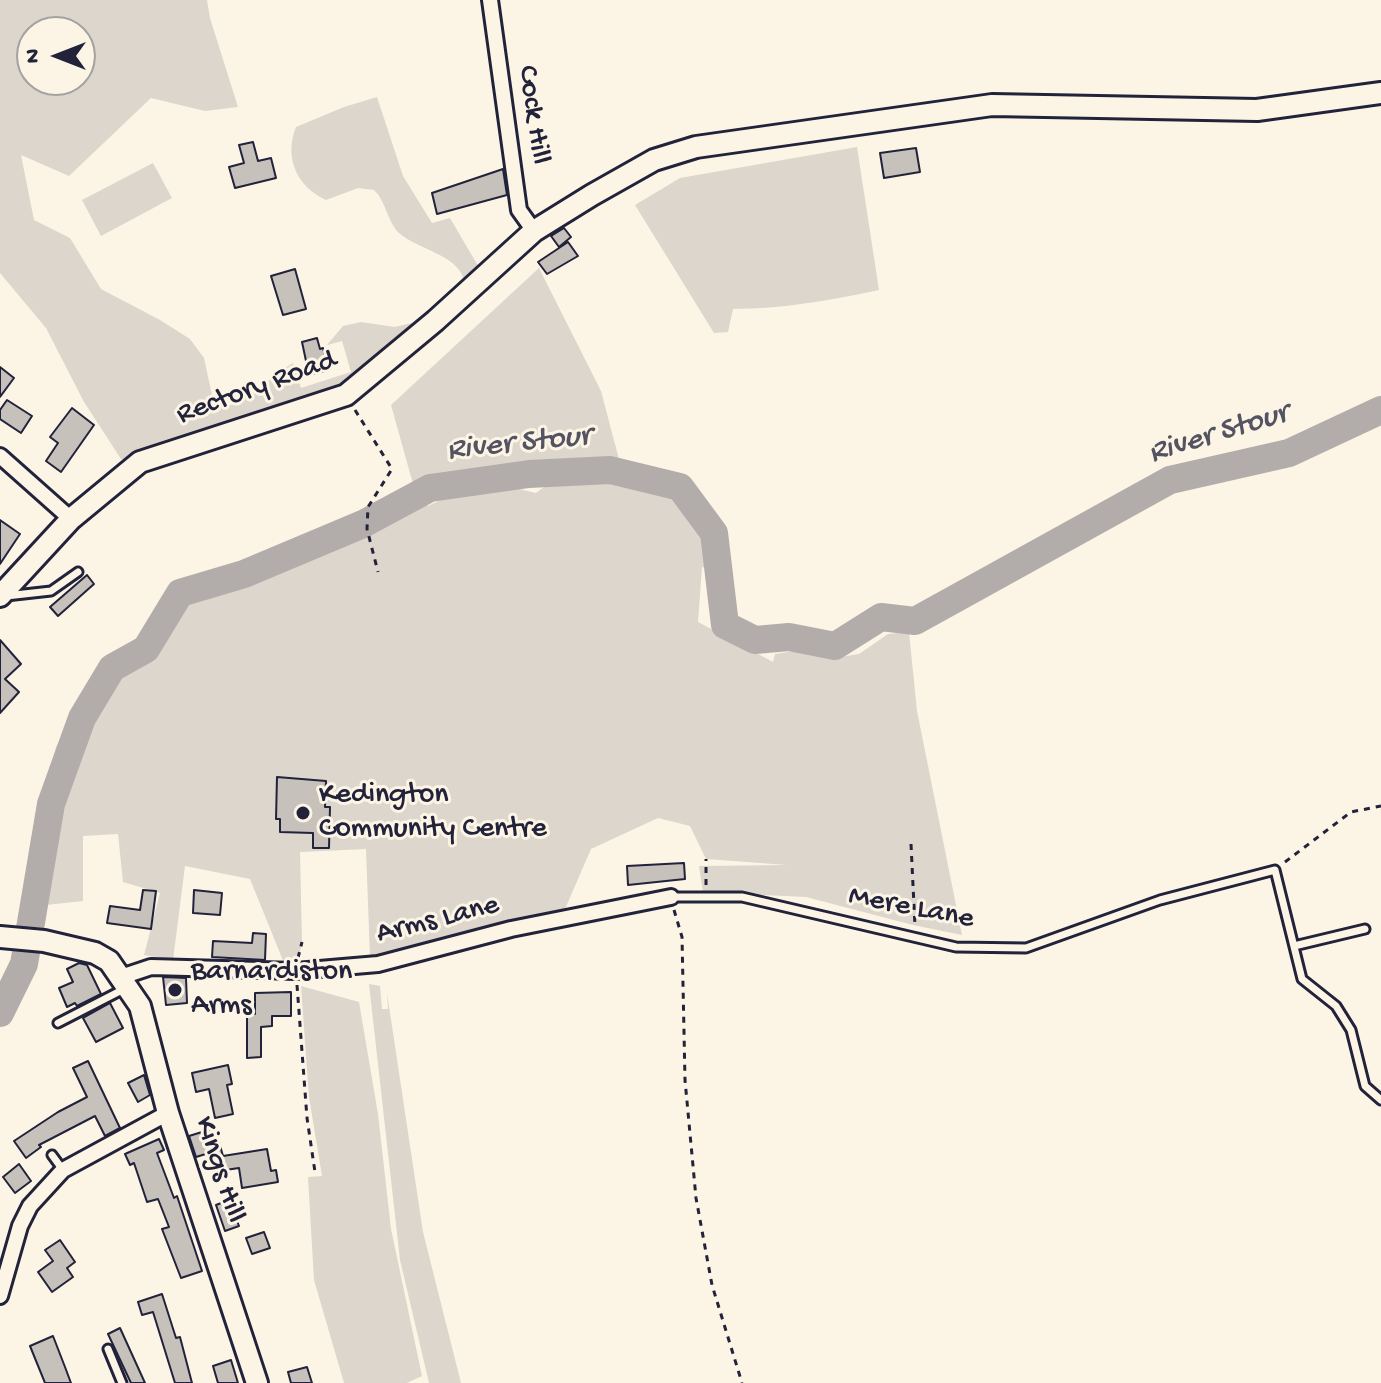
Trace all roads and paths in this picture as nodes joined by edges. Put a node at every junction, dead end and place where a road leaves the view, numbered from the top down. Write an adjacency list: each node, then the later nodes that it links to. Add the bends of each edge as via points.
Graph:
1 (490, 0): 3 (street, Cock Hill, via 519,210)
2 (1381, 93): 3 (street, Rectory Road, via 1257,110 992,105 696,147 654,160)
3 (534, 231): 4 (street, Rectory Road)
4 (346, 395): 6 (street, Rectory Road, via 140,462); 8 (path, via 392,469 368,507 367,529)
5 (0, 456): 6 (street)
6 (71, 519): 9 (street, Rectory Road)
7 (78, 572): 9 (lane, via 51,591)
8 (378, 572)
9 (0, 596)
10 (1381, 806): 13 (path, via 1351,812)
11 (911, 844): 18 (path)
12 (706, 859): 15 (path)
13 (1275, 870): 18 (lane, Mere Lane, via 1160,900 1026,948 956,947); 19 (lane)
14 (671, 897): 15 (lane, Mere Lane); 20 (street, Arms Lane, via 511,929 378,964 360,960); 32 (path, via 682,937 685,1080 696,1198 712,1285)
15 (706, 897): 18 (lane, Mere Lane, via 742,897)
16 (1365, 929): 19 (lane)
17 (7, 937): 21 (street, via 95,953)
18 (915, 938)
19 (1294, 946): 23 (lane, via 1302,979 1336,1006 1351,1030 1365,1086)
20 (296, 971): 21 (street, Arms Lane, via 151,967); 27 (path)
21 (125, 982): 22 (lane); 24 (street, Kings Hill, via 140,1006)
22 (58, 1023)
23 (1381, 1100)
24 (168, 1113): 26 (street); 31 (street, Kings Hill)
25 (52, 1155): 26 (lane)
26 (63, 1170): 28 (street, via 30,1206 20,1226)
27 (315, 1172)
28 (0, 1296)
29 (108, 1349): 30 (lane)
30 (122, 1383)
31 (257, 1383)
32 (742, 1383)

